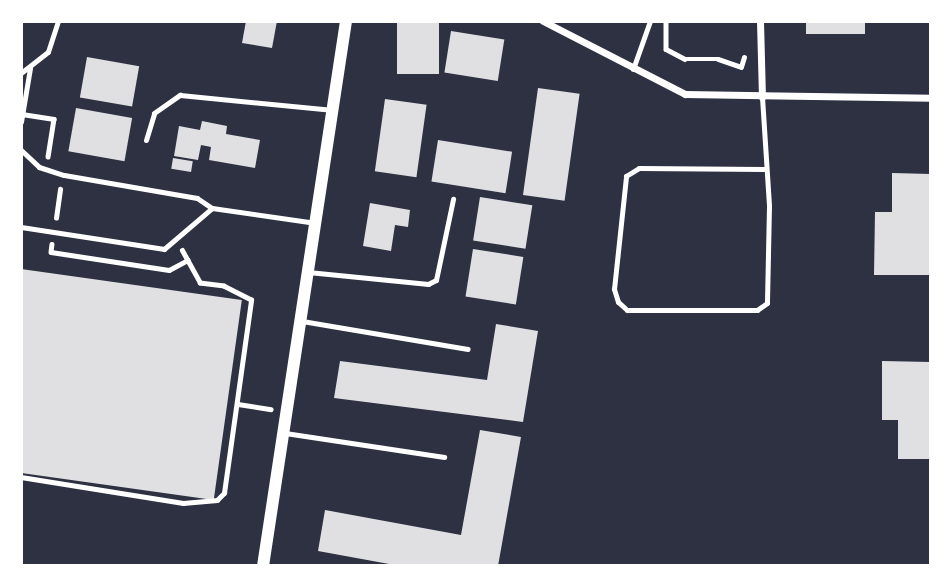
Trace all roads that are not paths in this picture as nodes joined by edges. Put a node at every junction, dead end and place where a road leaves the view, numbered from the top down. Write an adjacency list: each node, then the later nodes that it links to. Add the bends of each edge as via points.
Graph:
1 (346, 21): 8 (street)
2 (544, 21): 5 (street)
3 (650, 21): 5 (lane)
4 (760, 21): 6 (street)
5 (633, 69): 6 (street, via 685,94)
6 (762, 97): 7 (street); 11 (lane)
7 (931, 98)
8 (333, 110): 9 (lane, via 180,95 154,113); 14 (street)
9 (146, 140)
10 (21, 150): 13 (lane, via 39,167 53,172 197,198)
11 (764, 169): 11 (lane, via 769,206 766,303 757,310 627,310 618,302 614,289 626,176 639,168)
12 (453, 199): 16 (lane, via 436,279 428,284)
13 (212, 208): 14 (lane); 15 (lane, via 164,249)
14 (316, 223): 16 (street)
15 (21, 226)
16 (308, 272): 17 (street)
17 (301, 321): 18 (lane); 19 (street)
18 (468, 349)
19 (284, 433): 20 (lane); 21 (street)
20 (444, 457)
21 (263, 566)

